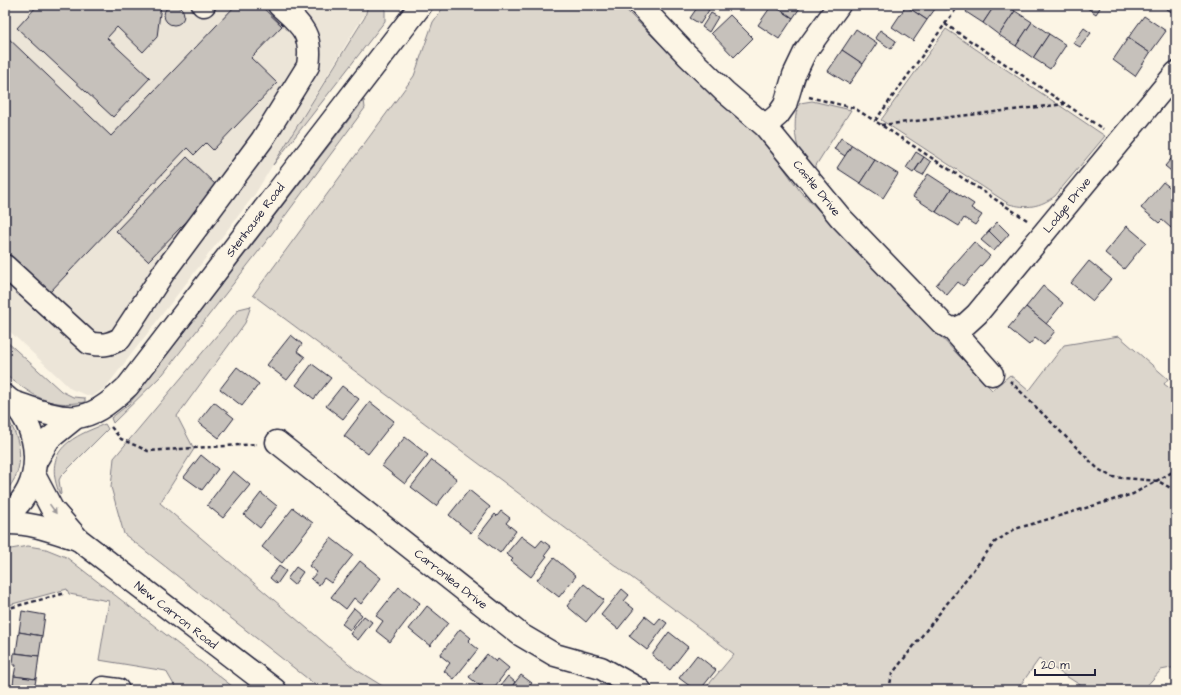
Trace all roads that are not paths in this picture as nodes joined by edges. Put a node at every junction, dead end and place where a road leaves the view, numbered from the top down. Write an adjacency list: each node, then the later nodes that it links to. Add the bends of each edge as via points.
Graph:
1 (279, 5): 7 (street, via 302,26 309,40 308,66 262,140 164,272 120,339 109,345 89,343)
2 (421, 5): 11 (street, Stenhouse Road, via 128,386 99,410)
3 (640, 5): 6 (street, Castle Drive, via 725,92)
4 (840, 5): 6 (street, via 805,52 794,75 785,105)
5 (1176, 73): 8 (street, Lodge Drive, via 977,314 965,325)
6 (765, 126): 8 (street, Castle Drive, via 840,216 943,324)
7 (5, 266)
8 (952, 330): 9 (street, Castle Drive)
9 (992, 374)
10 (9, 399): 11 (street, Stenhouse Road, via 56,417); 13 (street, via 26,419 34,440)
11 (75, 418): 13 (street, Stenhouse Road, via 49,439)
12 (277, 442): 20 (street, Carronlea Drive, via 521,635 555,655 601,668)
13 (35, 468): 14 (street, Stenhouse Road, via 25,495); 16 (street, New Carron Road, one-way to 16, via 52,509)
14 (5, 516)
15 (5, 523): 16 (street, New Carron Road, via 43,527)
16 (78, 539): 19 (street, New Carron Road)
17 (103, 690): 18 (street)
18 (118, 690)
19 (274, 690)
20 (640, 690)

